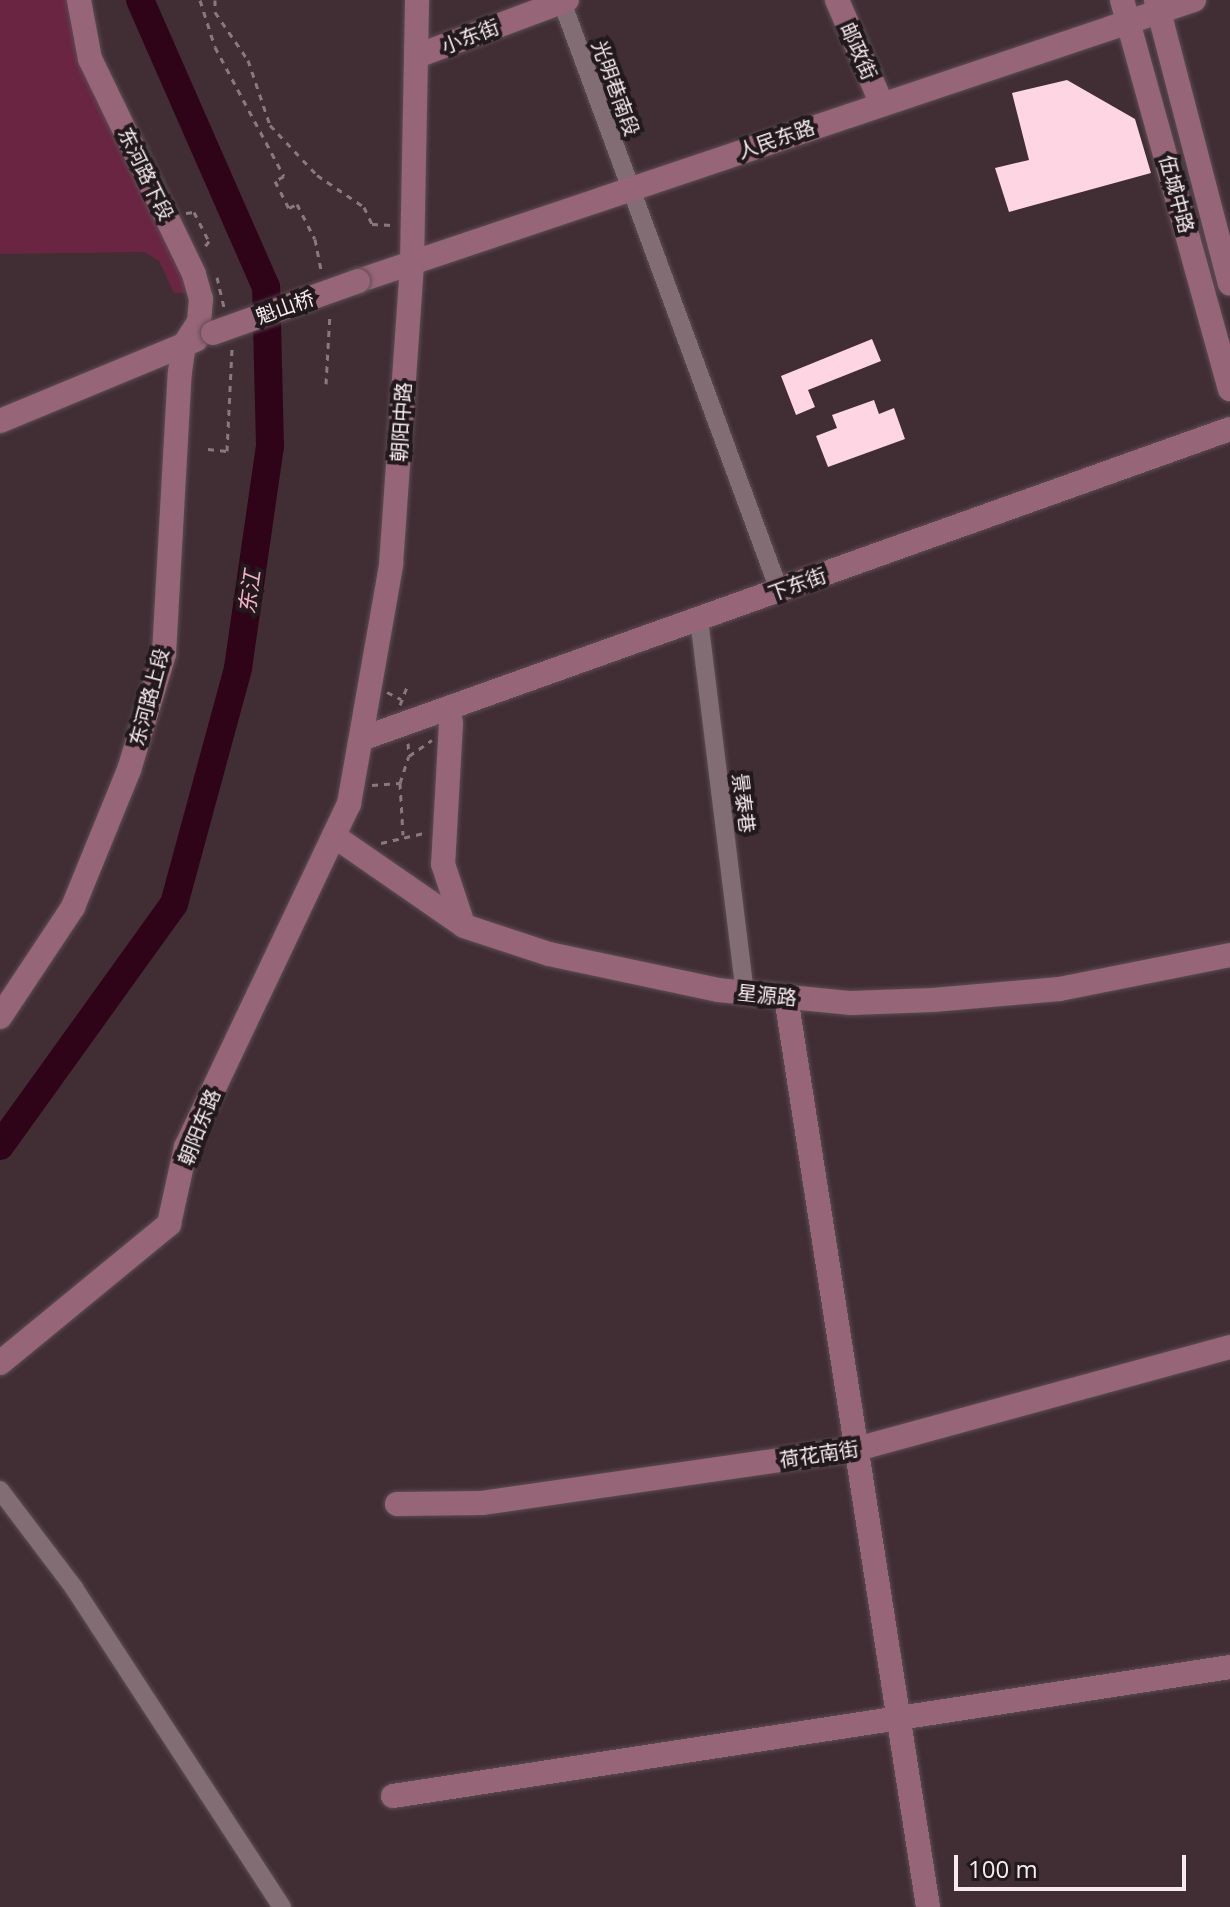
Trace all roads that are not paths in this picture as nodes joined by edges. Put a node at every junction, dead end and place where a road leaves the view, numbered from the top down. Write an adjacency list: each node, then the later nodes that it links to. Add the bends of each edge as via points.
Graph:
1 (79, 0): 14 (street, 东河路下段, via 90,59 194,274 199,322)
2 (417, 0): 8 (street, 朝阳中路)
3 (837, 0): 9 (street, 邮政街)
4 (1194, 0): 6 (street, 人民东路)
5 (565, 1): 8 (street, 小东街); 10 (street, 光明巷南段)
6 (1158, 6): 7 (street, 人民东路); 13 (street, 伍城中路)
7 (1126, 11): 9 (street, 人民东路); 15 (street, 伍城中路)
8 (417, 56): 11 (street, 朝阳中路)
9 (881, 102): 10 (street, 人民东路)
10 (629, 189): 11 (street, 人民东路); 18 (street, 光明巷南段)
11 (412, 264): 12 (street, 人民东路); 21 (street, 朝阳中路, via 391,565)
12 (358, 281): 14 (street, 魁山桥, bridge)
13 (1230, 284)
14 (184, 345): 16 (street, 魁山桥); 27 (street, 东河路上段, via 164,654 129,770 73,907)
15 (1230, 389)
16 (0, 421)
17 (1230, 429): 18 (street, 下东街)
18 (779, 590): 19 (street, 下东街)
19 (699, 619): 20 (street, 下东街); 25 (street, 景泰巷)
20 (448, 708): 21 (street, 下东街); 23 (street, via 443,864)
21 (364, 738): 22 (street, 朝阳中路)
22 (337, 838): 23 (street, 星源路); 29 (street, 朝阳东路, via 293,915 186,1147 169,1224)
23 (464, 926): 25 (street, 星源路, via 549,954)
24 (1230, 955): 26 (street, 星源路, via 1060,989 851,1003)
25 (745, 993): 26 (street, 星源路)
26 (786, 997): 30 (street)
27 (0, 1017)
28 (1230, 1347): 30 (street, 荷花南街)
29 (0, 1363)
30 (857, 1449): 32 (street, 荷花南街, via 482,1503); 34 (street)
31 (0, 1490): 36 (street, via 74,1588)
32 (397, 1504)
33 (1230, 1667): 34 (street)
34 (897, 1714): 35 (street); 37 (street)
35 (393, 1796)
36 (282, 1907)
37 (928, 1907)

